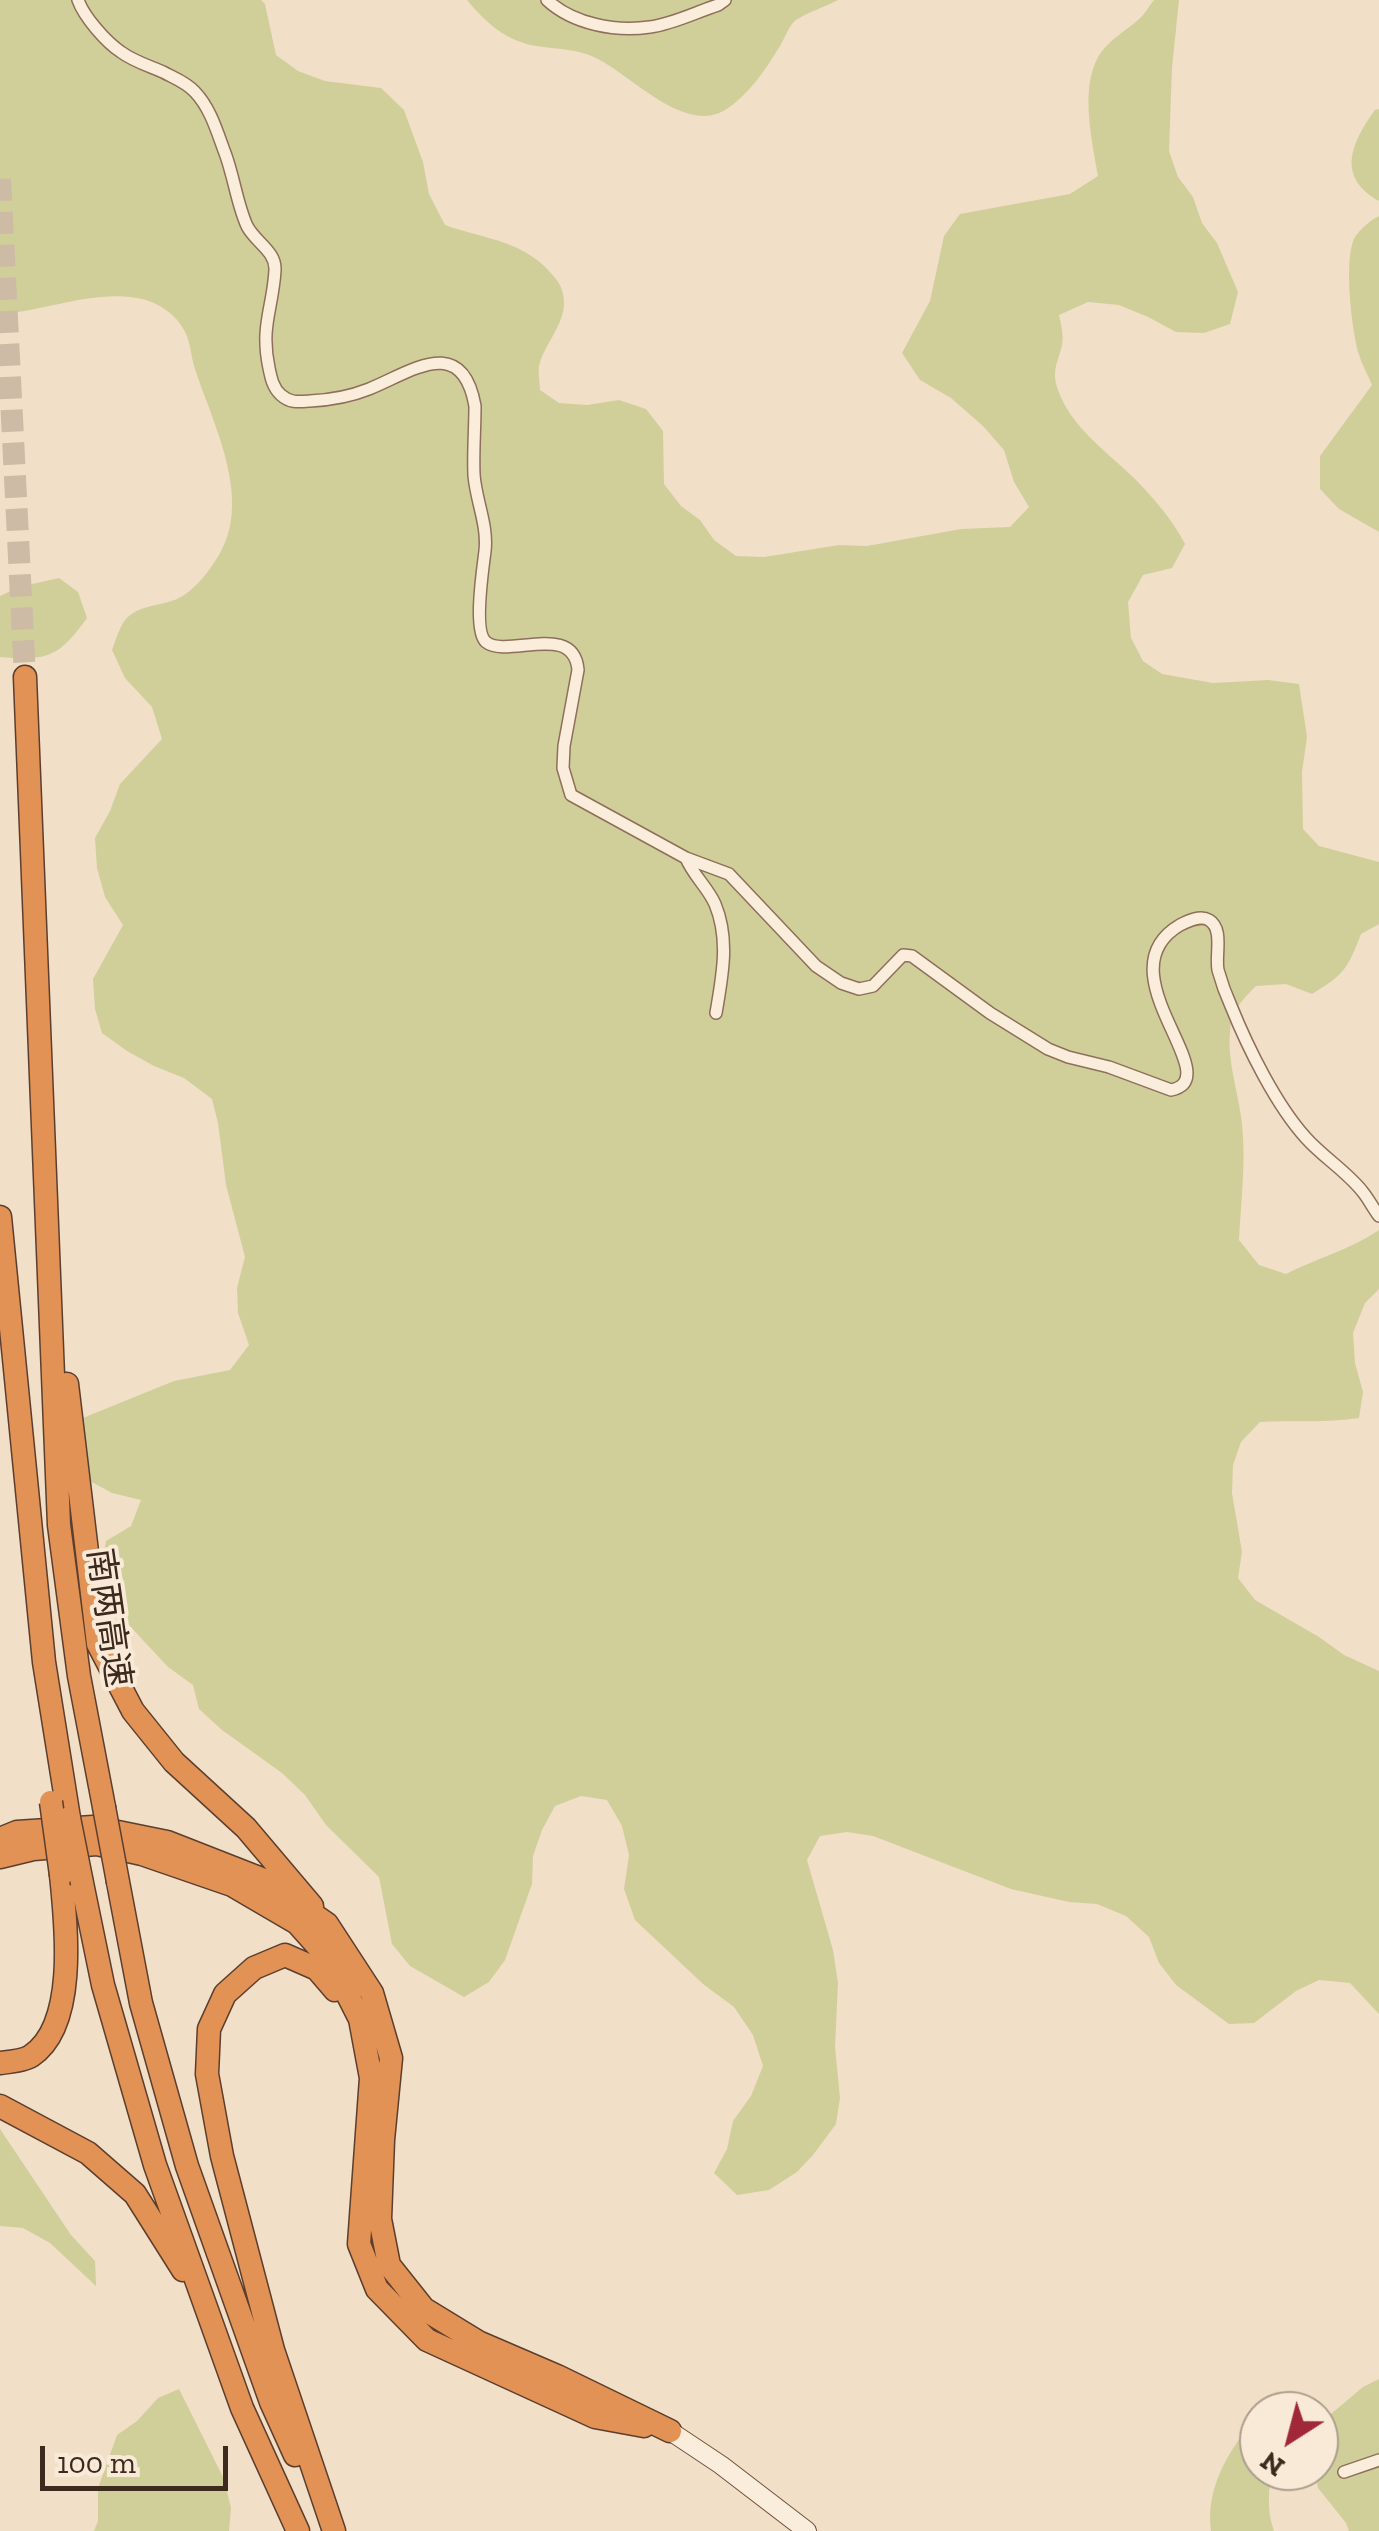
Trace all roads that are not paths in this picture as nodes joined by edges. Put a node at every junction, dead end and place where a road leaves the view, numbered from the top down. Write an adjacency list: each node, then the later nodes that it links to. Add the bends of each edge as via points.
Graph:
1 (78, 0): 5 (street, via 120,52 182,82 208,108 246,225 274,258 264,346 278,393 292,402 338,400 429,362 451,364 464,376 473,395 474,477 486,538 483,637 498,646 564,647 577,660 562,768 571,796)
2 (547, 0): 3 (street, via 576,20 623,28 652,27)
3 (725, 0)
4 (25, 677): 7 (highway, 南两高速)
5 (686, 858): 6 (street, via 714,902 722,930); 8 (street, via 729,874 816,966 842,983 873,986 903,955 912,956 1048,1049 1170,1090 1184,1083 1187,1069 1160,1006 1153,961 1174,929 1210,920 1231,1007 1280,1105)
6 (716, 1013)
7 (46, 1200): 14 (highway, via 98,1644 134,1711 174,1762 246,1828); 23 (highway, 南两高速, bridge, via 59,1526 141,2004 186,2166 270,2402)
8 (1379, 1216)
9 (0, 1217): 10 (highway, 南两高速)
10 (44, 1662): 13 (highway, 南两高速, bridge, via 69,1818); 13 (highway, bridge, via 51,1802)
11 (0, 1840): 14 (highway, via 17,1832 92,1826 167,1842 264,1880)
12 (0, 1857): 15 (highway, via 96,1844 232,1885 297,1923)
13 (71, 1879): 16 (highway, via 66,1984 53,2032 30,2058); 18 (highway, 南两高速)
14 (327, 1924): 15 (highway, via 372,1993)
15 (369, 2017): 19 (highway, via 391,2058 360,2244 378,2289 426,2340 595,2417); 23 (highway, via 317,1970 284,1955 254,1968 225,1994 209,2029 208,2074 222,2156 273,2350)
16 (0, 2063)
17 (0, 2106): 18 (highway, via 88,2153 136,2194)
18 (205, 2306): 22 (highway, 南两高速)
19 (670, 2431): 24 (street)
20 (1379, 2460): 21 (street)
21 (1344, 2472)
22 (298, 2531)
23 (332, 2531)
24 (806, 2531)

